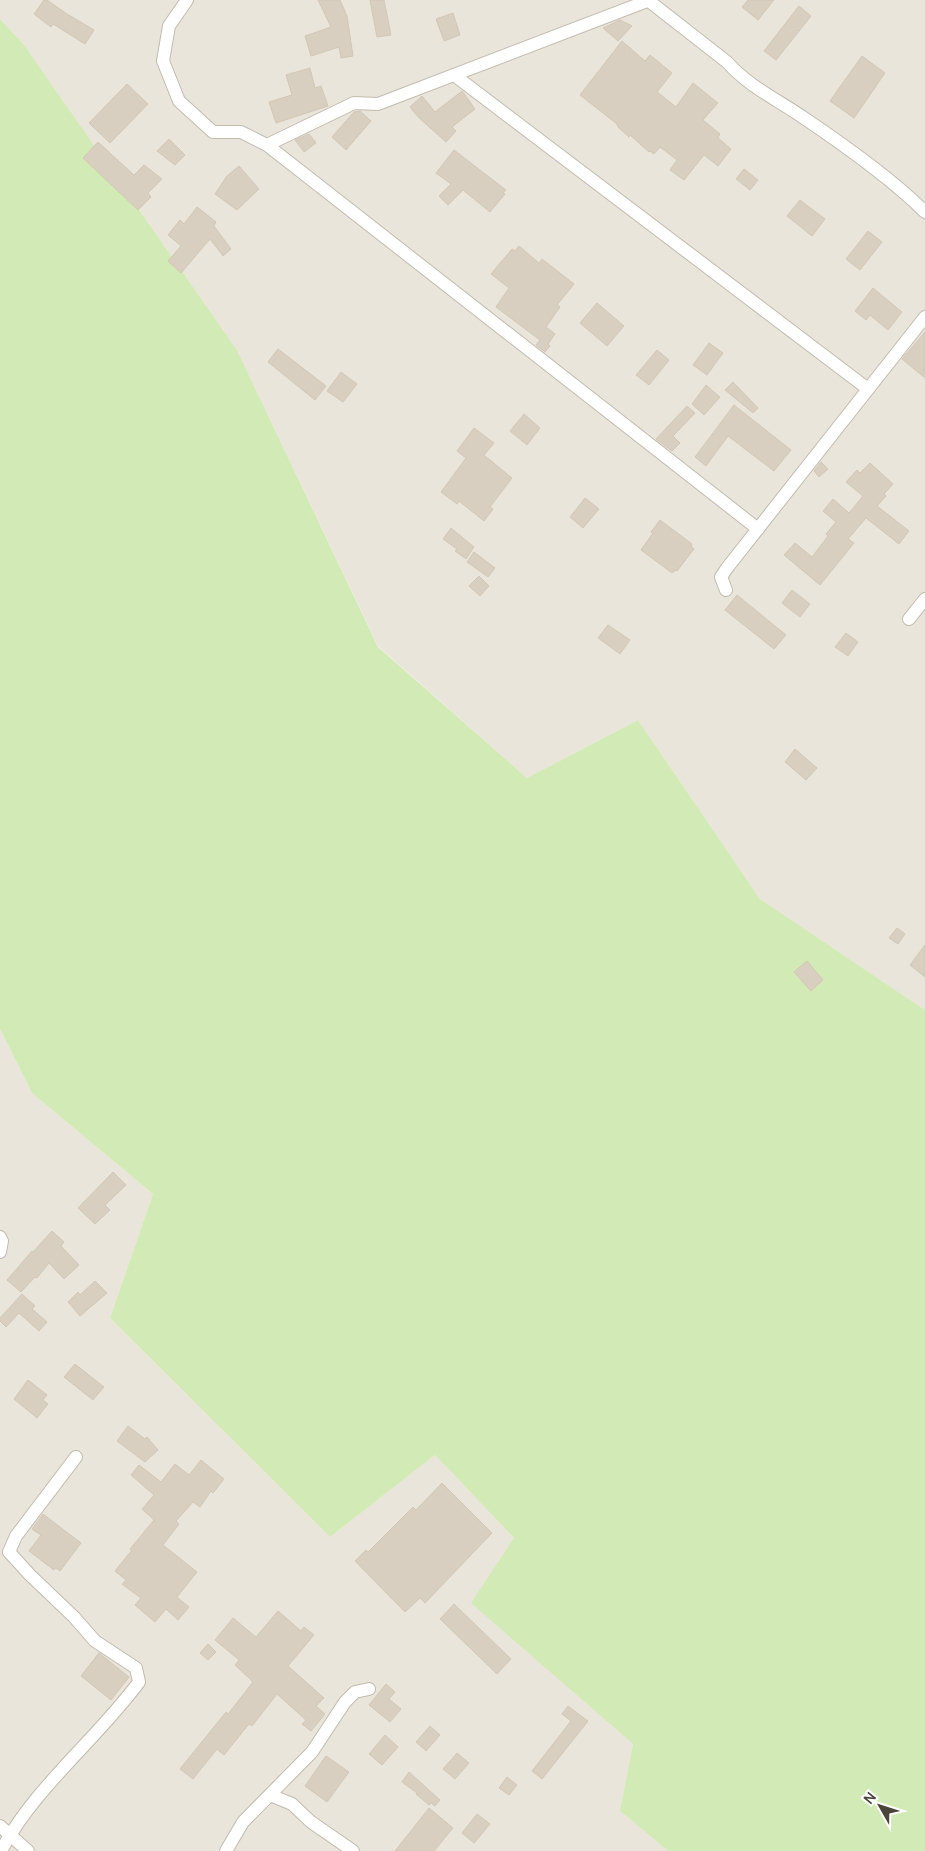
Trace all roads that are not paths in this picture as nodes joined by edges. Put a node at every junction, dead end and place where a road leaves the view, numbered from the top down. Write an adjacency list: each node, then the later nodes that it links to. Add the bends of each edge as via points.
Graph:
1 (187, 0): 4 (street, via 169,26 163,61 179,101 213,132 241,132)
2 (649, 1): 3 (street); 5 (street, via 754,86 806,119 888,179)
3 (454, 75): 4 (street, via 378,104 354,103); 7 (street)
4 (267, 145): 8 (street)
5 (925, 212)
6 (925, 317): 7 (street)
7 (868, 389): 8 (street)
8 (758, 529): 9 (street, via 721,577)
9 (726, 590)
10 (925, 598): 11 (street)
11 (910, 619)
12 (0, 1236): 13 (street)
13 (0, 1252)
14 (76, 1457): 17 (street, via 16,1536 9,1552 96,1641 136,1668 139,1682 43,1793)
15 (369, 1689): 16 (street, via 355,1692 345,1702 312,1752)
16 (270, 1795): 20 (street, via 243,1822); 21 (street, via 292,1804 311,1822)
17 (5, 1831): 18 (street); 19 (street)
18 (1, 1851)
19 (28, 1851)
20 (226, 1851)
21 (353, 1851)

